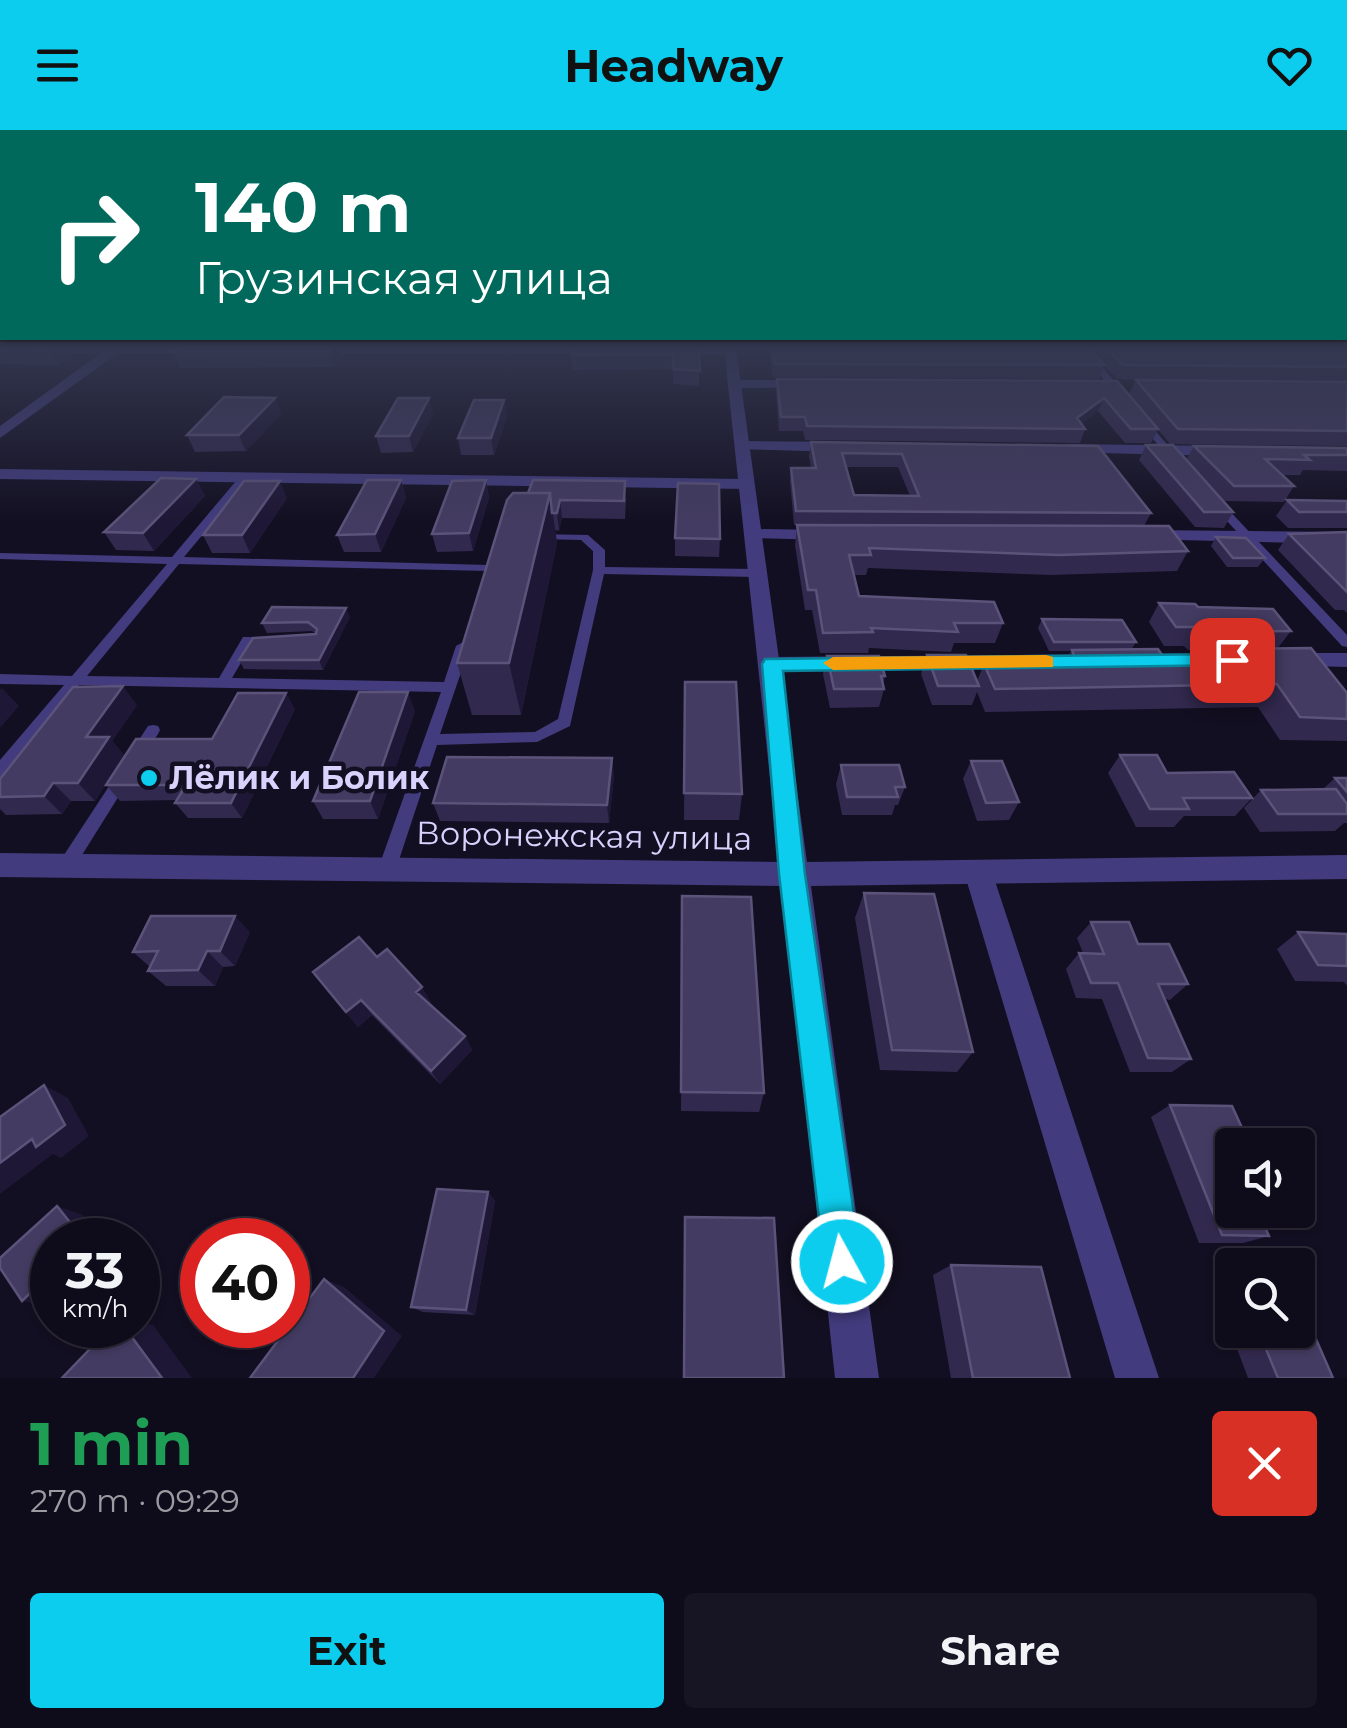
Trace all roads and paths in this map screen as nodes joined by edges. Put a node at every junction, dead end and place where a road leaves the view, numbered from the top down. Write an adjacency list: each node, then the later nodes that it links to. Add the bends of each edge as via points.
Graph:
1 (37, 406): 4 (street)
2 (737, 406): 5 (street)
3 (1130, 406): 8 (lane)
4 (0, 433)
5 (742, 446): 6 (street); 14 (street)
6 (858, 448)
7 (1050, 449): 8 (street)
8 (1166, 450): 9 (street); 10 (lane)
9 (1238, 452)
10 (1180, 464)
11 (0, 474): 12 (street)
12 (245, 478): 13 (street); 25 (lane)
13 (519, 481): 14 (street); 16 (lane)
14 (746, 484): 17 (street)
15 (1206, 493): 21 (lane)
16 (513, 499)
17 (754, 534): 18 (street); 28 (street)
18 (852, 535)
19 (519, 536): 27 (lane, via 591,540 599,550)
20 (1128, 536): 21 (street)
21 (1246, 536): 22 (street); 32 (lane)
22 (1347, 538)
23 (495, 552): 26 (lane)
24 (0, 556): 25 (lane)
25 (177, 558): 26 (lane); 36 (lane)
26 (489, 568): 29 (lane)
27 (599, 570): 28 (lane); 40 (lane, via 565,722 536,737)
28 (756, 574): 34 (street)
29 (484, 585)
30 (466, 636): 38 (lane)
31 (280, 640): 37 (lane, via 248,640)
32 (1347, 643)
33 (1347, 660): 34 (street)
34 (772, 664): 47 (street)
35 (0, 679): 36 (lane)
36 (76, 680): 37 (lane); 41 (lane)
37 (223, 682): 38 (lane)
38 (449, 687): 40 (lane)
39 (153, 730): 43 (lane)
40 (431, 740): 45 (lane)
41 (0, 771)
42 (0, 865): 43 (street, Воронежская улица)
43 (66, 866): 45 (street, Воронежская улица)
44 (1347, 867): 46 (street, Воронежская улица)
45 (386, 870): 47 (street, Воронежская улица)
46 (978, 872): 47 (street, Воронежская улица); 49 (street)
47 (792, 874): 48 (street)
48 (858, 1378)
49 (1137, 1378)

